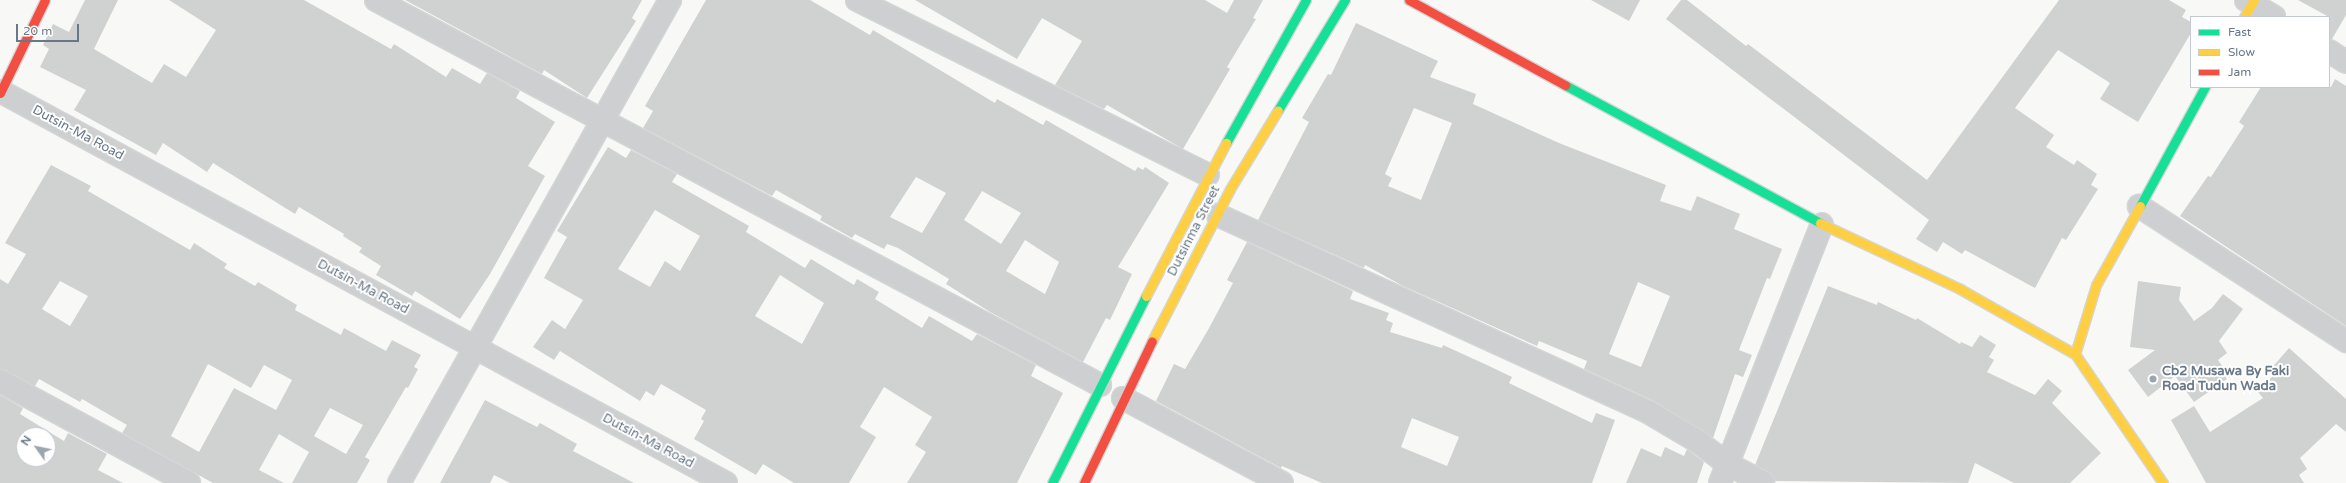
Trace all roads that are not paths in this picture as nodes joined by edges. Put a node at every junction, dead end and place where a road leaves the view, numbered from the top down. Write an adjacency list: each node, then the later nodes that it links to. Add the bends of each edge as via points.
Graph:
1 (45, 0): 13 (street)
2 (376, 0): 14 (street)
3 (670, 0): 14 (street)
4 (857, 0): 15 (street)
5 (1306, 0): 15 (street, Dutsinma Street)
6 (1345, 0): 17 (street, Dutsinma Street, via 1230,189)
7 (1410, 0): 18 (street)
8 (2249, 5): 9 (street)
9 (2272, 16)
10 (2330, 52): 11 (street)
11 (2346, 62)
12 (2204, 88): 16 (street)
13 (0, 92): 20 (street, Dutsin-Ma Road)
14 (601, 122): 20 (street); 23 (street)
15 (1208, 175): 23 (street, Dutsinma Street)
16 (2139, 206): 19 (street); 21 (street, via 2096,285)
17 (1218, 215): 24 (street, Dutsinma Street); 25 (street, via 1648,412 1697,441)
18 (1822, 224): 21 (street, via 1960,289); 25 (street)
19 (2346, 341)
20 (474, 347): 28 (street); 29 (street, Dutsin-Ma Road)
21 (2075, 354): 26 (street)
22 (0, 381): 27 (street)
23 (1100, 385): 30 (street, Dutsinma Street)
24 (1122, 398): 31 (street, Dutsinma Street); 32 (street)
25 (1724, 474): 33 (street)
26 (2155, 478)
27 (189, 483)
28 (399, 483)
29 (726, 483)
30 (1052, 483)
31 (1084, 483)
32 (1282, 483)
33 (1763, 483)

